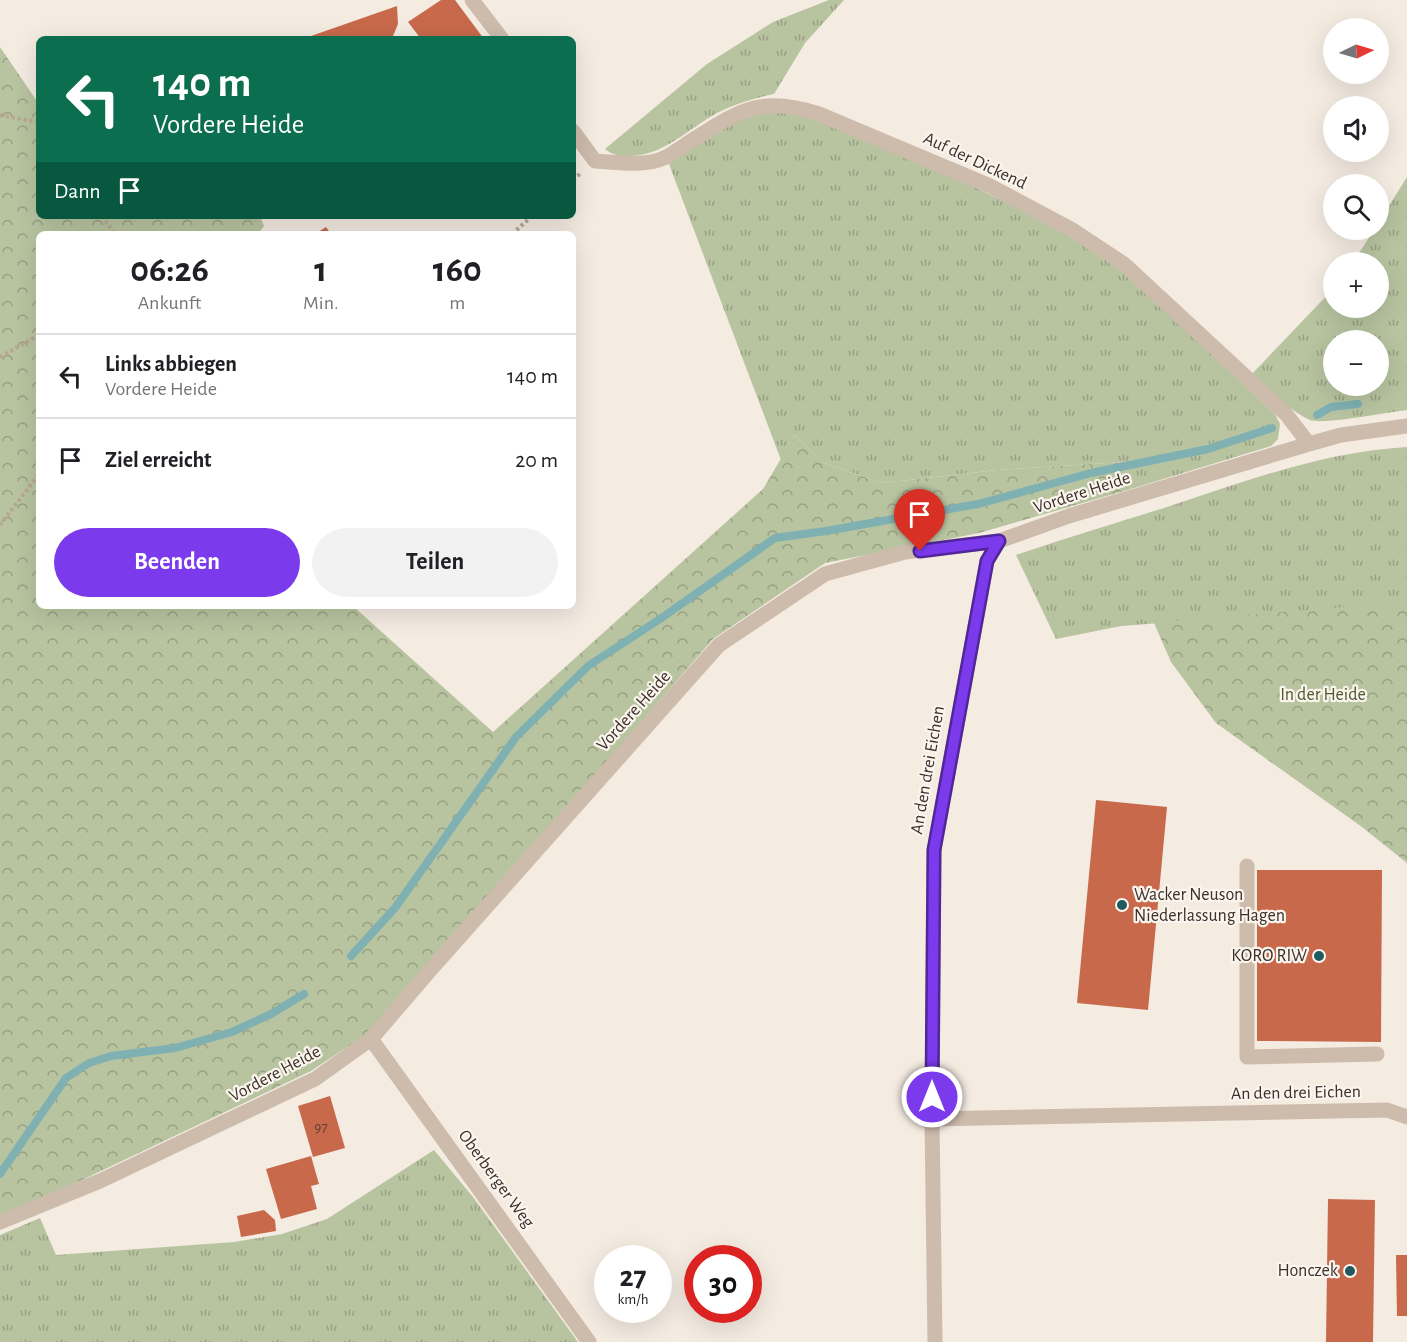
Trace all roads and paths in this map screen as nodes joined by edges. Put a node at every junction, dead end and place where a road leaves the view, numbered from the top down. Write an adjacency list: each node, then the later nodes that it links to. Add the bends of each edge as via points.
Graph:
1 (472, 0): 2 (street)
2 (500, 36)
3 (0, 115): 4 (path)
4 (36, 122)
5 (576, 135): 11 (street, Auf der Dickend, via 596,161 643,162 663,159 734,114 753,107 795,106 990,186 1071,229 1124,264 1286,414)
6 (529, 219): 7 (path)
7 (515, 231)
8 (36, 337): 9 (path)
9 (0, 357)
10 (1407, 426): 11 (street, Vordere Heide, via 1341,435)
11 (1309, 444): 14 (street, Vordere Heide)
12 (36, 478): 13 (path)
13 (0, 525)
14 (999, 541): 16 (street, Vordere Heide, via 905,552 825,574 719,645); 19 (street, An den drei Eichen, via 987,561 934,850)
15 (1246, 866): 17 (street, via 1247,1057)
16 (371, 1039): 20 (street, Vordere Heide, via 315,1079 100,1181); 21 (street, Oberberger Weg)
17 (1377, 1054)
18 (1407, 1117): 19 (street, An den drei Eichen, via 1387,1110)
19 (932, 1119): 22 (street, An den drei Eichen)
20 (0, 1222)
21 (589, 1342)
22 (935, 1342)

